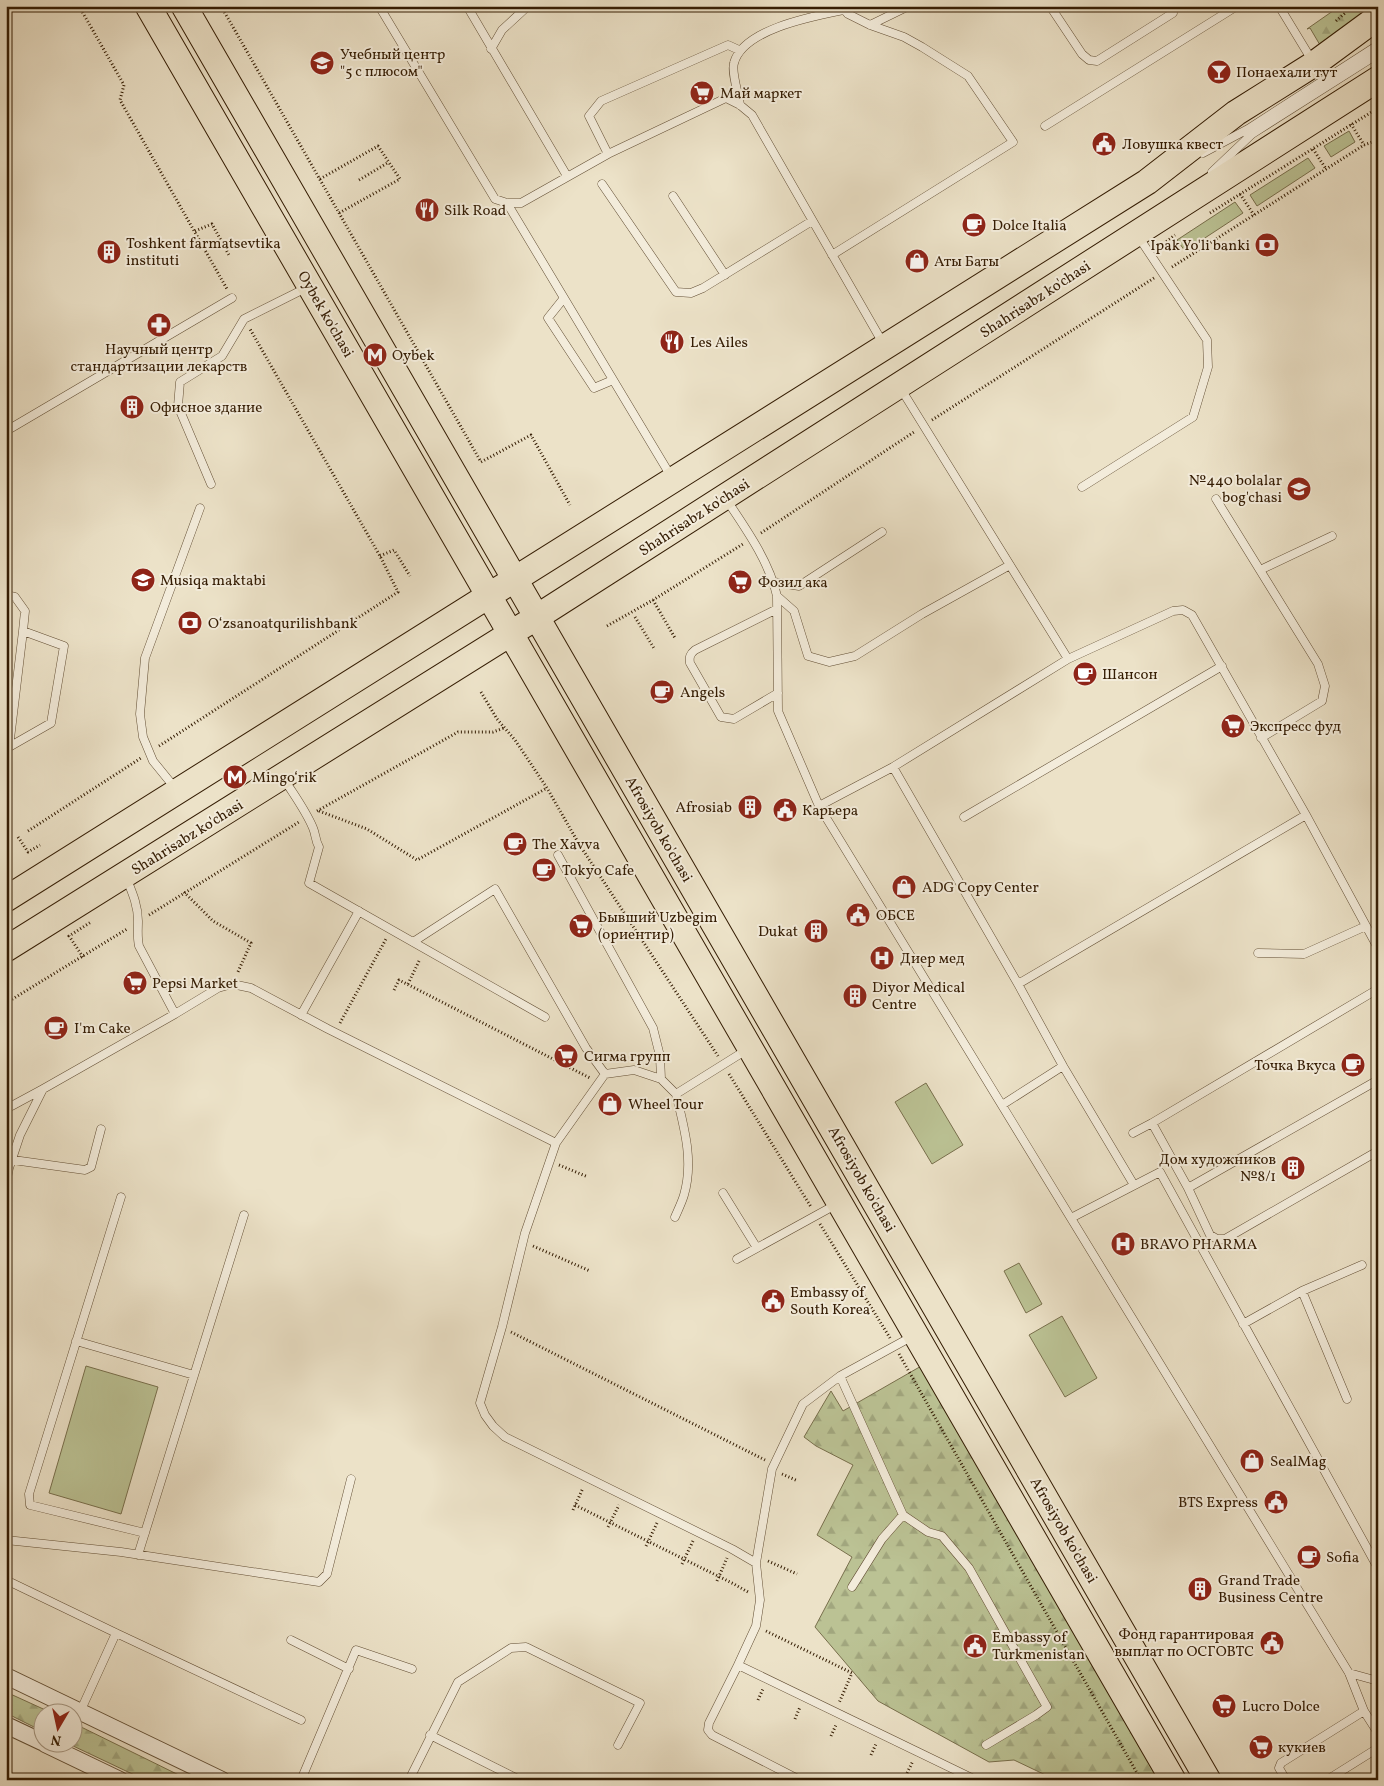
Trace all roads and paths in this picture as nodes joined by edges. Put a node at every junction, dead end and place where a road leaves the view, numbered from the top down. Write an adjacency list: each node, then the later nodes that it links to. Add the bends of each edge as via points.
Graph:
1 (79, 6): 46 (path, via 124,85 120,100)
2 (148, 6): 53 (main road, Oybek ko'chasi)
3 (184, 6): 76 (main road, Oybek ko'chasi)
4 (221, 6): 34 (path)
5 (379, 6): 40 (lane, via 495,199)
6 (467, 6): 16 (lane)
7 (528, 6): 16 (lane, via 502,30)
8 (909, 6): 15 (lane)
9 (1050, 6): 10 (lane, via 1082,54 1097,62 1173,13)
10 (1172, 6)
11 (1237, 6): 24 (lane)
12 (1279, 6): 19 (lane)
13 (842, 8): 15 (lane); 17 (lane, via 768,30)
14 (1376, 24): 19 (main road); 29 (lane, via 1248,128)
15 (870, 25): 48 (lane, via 904,37 968,76 1012,142)
16 (492, 49): 33 (lane)
17 (740, 50): 21 (lane, via 733,65); 28 (lane, via 728,45 601,101 590,116)
18 (1378, 54): 45 (lane, via 1252,134)
19 (1314, 64): 36 (main road, via 1236,113)
20 (1378, 79): 45 (main road, Shahrisabz ko'chasi)
21 (740, 105): 28 (lane, via 726,98); 44 (lane, via 752,115)
22 (1378, 108): 23 (path)
23 (1352, 124): 26 (path); 27 (path)
24 (1045, 126)
25 (1378, 140): 26 (path)
26 (1364, 144): 32 (path)
27 (1313, 148): 32 (path); 38 (path)
28 (608, 154): 33 (lane)
29 (1197, 156)
30 (1189, 160): 36 (lane)
31 (389, 162): 34 (path, via 378,146); 35 (path); 41 (path, via 400,179)
32 (1326, 169): 43 (path)
33 (567, 176): 40 (lane, via 520,203)
34 (320, 179): 41 (path)
35 (359, 180)
36 (1147, 182): 57 (main road)
37 (602, 184): 52 (lane, via 676,292 691,293)
38 (1240, 194): 42 (path); 43 (path)
39 (673, 196): 52 (lane)
40 (507, 203): 55 (lane)
41 (339, 213): 67 (path, via 481,462 531,435)
42 (1208, 214)
43 (1254, 215): 51 (path)
44 (812, 221): 48 (lane); 52 (lane)
45 (1171, 225): 47 (main road, Shahrisabz ko'chasi); 49 (path)
46 (195, 231): 50 (path, via 212,224); 54 (path)
47 (1137, 234): 49 (lane); 59 (main road, Shahrisabz ko'chasi)
48 (832, 255): 57 (lane)
49 (1150, 255): 51 (lane)
50 (230, 257)
51 (1162, 273): 60 (path); 64 (lane, via 1206,340 1208,367 1193,417)
52 (724, 275)
53 (310, 286): 56 (lane); 79 (main road, Oybek ko'chasi)
54 (232, 298): 61 (lane)
55 (564, 298): 58 (lane); 58 (lane, via 548,318 594,388)
56 (244, 319): 63 (lane, via 222,356 180,382 178,406); 72 (path)
57 (885, 347): 62 (main road)
58 (613, 380): 62 (lane)
59 (899, 386): 60 (lane); 65 (main road, Shahrisabz ko'chasi)
60 (925, 425): 71 (path); 73 (lane)
61 (6, 431)
62 (673, 480): 76 (main road)
63 (211, 484)
64 (1082, 487)
65 (725, 498): 71 (lane); 84 (main road, Shahrisabz ko'chasi)
66 (1216, 499): 74 (lane)
67 (570, 505)
68 (200, 508): 102 (lane, via 145,658 140,714 143,737 153,761)
69 (882, 532): 77 (lane, via 799,586)
70 (1332, 536): 74 (lane)
71 (752, 538): 77 (lane); 81 (path)
72 (380, 556): 75 (path, via 394,550); 97 (path, via 398,592)
73 (1010, 564): 80 (lane, via 855,656 829,662 808,656 794,611); 90 (lane)
74 (1260, 570): 95 (lane, via 1318,664 1325,686 1322,701)
75 (410, 576)
76 (515, 579): 79 (main road); 84 (main road, Afrosiyob ko'chasi)
77 (774, 582): 80 (lane)
78 (6, 594): 86 (lane, via 15,597 25,611)
79 (489, 595): 87 (main road, Afrosiyob ko'chasi); 102 (main road)
80 (777, 596): 82 (lane)
81 (653, 600): 85 (path); 88 (path)
82 (777, 609): 93 (lane); 93 (lane, via 695,650 689,658 722,718 734,719)
83 (635, 617): 89 (path)
84 (537, 618): 87 (main road, Shahrisabz ko'chasi); 238 (main road, Afrosiyob ko'chasi)
85 (607, 626)
86 (23, 631): 96 (lane); 96 (lane, via 64,646 51,723)
87 (511, 634): 100 (main road, Shahrisabz ko'chasi); 136 (main road, Afrosiyob ko'chasi)
88 (675, 638)
89 (655, 650)
90 (1068, 659): 91 (lane, via 1173,611 1183,610 1192,615); 99 (lane)
91 (1222, 666): 95 (lane); 107 (lane)
92 (481, 692): 94 (path)
93 (778, 693): 103 (lane, via 778,711)
94 (504, 728): 101 (path, via 516,740); 104 (path, via 493,732 458,732)
95 (1261, 738): 105 (lane)
96 (8, 748)
97 (152, 751)
98 (143, 756): 108 (path)
99 (893, 767): 103 (lane); 128 (lane)
100 (282, 778): 106 (lane); 112 (main road, Shahrisabz ko'chasi)
101 (547, 788): 104 (path, via 417,860 367,829); 137 (path, via 579,844)
102 (178, 791): 114 (main road)
103 (819, 806): 145 (lane)
104 (318, 810): 106 (path)
105 (1306, 815): 118 (lane); 128 (lane)
106 (307, 817): 113 (path); 115 (lane, via 319,847 309,883)
107 (964, 817)
108 (28, 831)
109 (18, 837): 110 (path, via 28,852)
110 (40, 844)
111 (558, 855): 140 (lane, via 653,1028 660,1056)
112 (125, 875): 117 (lane, via 134,897); 121 (main road, Shahrisabz ko'chasi)
113 (184, 892): 117 (path); 126 (path, via 212,922 251,943)
114 (6, 899)
115 (359, 911): 119 (lane); 133 (lane)
116 (91, 922): 125 (path, via 69,936)
117 (138, 922): 125 (path); 132 (lane, via 139,946)
118 (1366, 926): 122 (lane); 124 (lane, via 1304,954)
119 (391, 929): 120 (lane); 135 (path)
120 (413, 942): 123 (lane); 139 (lane, via 495,889 586,1048)
121 (6, 948)
122 (1378, 948)
123 (425, 949): 127 (path); 134 (lane)
124 (1258, 953)
125 (83, 958): 131 (path)
126 (232, 984): 132 (lane, via 218,988); 133 (lane, via 251,988)
127 (408, 984): 130 (path, via 400,980); 142 (path)
128 (1018, 984): 138 (lane)
129 (1378, 989): 147 (lane)
130 (394, 990)
131 (6, 1003)
132 (175, 1014): 143 (lane)
133 (301, 1015): 135 (lane)
134 (545, 1017)
135 (335, 1032): 150 (lane)
136 (750, 1048): 137 (lane); 160 (main road, Afrosiyob ko'chasi)
137 (724, 1065): 144 (lane)
138 (1063, 1066): 145 (lane); 156 (lane)
139 (605, 1074): 140 (lane, via 634,1070); 142 (lane)
140 (661, 1079): 144 (lane)
141 (1378, 1080): 157 (lane)
142 (599, 1083): 150 (lane)
143 (43, 1089): 146 (lane); 152 (lane)
144 (676, 1094): 162 (lane, via 688,1145 689,1171)
145 (1002, 1105): 163 (lane)
146 (6, 1109)
147 (1152, 1123): 149 (lane); 157 (lane)
148 (102, 1129): 152 (lane, via 91,1167 85,1170)
149 (1133, 1133)
150 (556, 1143): 153 (lane)
151 (1378, 1151): 157 (lane, via 1224,1239 1210,1235)
152 (9, 1159): 155 (lane)
153 (551, 1161): 154 (path); 164 (lane)
154 (588, 1177)
155 (6, 1183)
156 (1134, 1185): 163 (lane); 170 (lane, via 1160,1172)
157 (1188, 1188)
158 (723, 1193): 165 (lane)
159 (121, 1197): 173 (lane)
160 (839, 1203): 165 (lane); 172 (main road, Afrosiyob ko'chasi)
161 (244, 1215): 174 (lane)
162 (676, 1217)
163 (1071, 1218): 212 (lane)
164 (523, 1241): 168 (path); 171 (lane)
165 (757, 1248): 166 (lane)
166 (737, 1259)
167 (1362, 1265): 169 (lane)
168 (590, 1271)
169 (1302, 1292): 170 (lane); 177 (lane)
170 (1244, 1324): 199 (lane)
171 (502, 1327): 178 (path); 179 (lane, via 480,1403 485,1415 505,1437)
172 (916, 1335): 175 (lane); 237 (main road, Afrosiyob ko'chasi)
173 (76, 1341): 174 (lane); 190 (lane, via 29,1494 30,1505)
174 (194, 1375): 190 (lane)
175 (840, 1376): 178 (lane, via 803,1404); 186 (lane)
176 (917, 1386): 236 (path)
177 (1347, 1399)
178 (773, 1467): 181 (path); 197 (lane)
179 (588, 1478): 182 (lane); 183 (path)
180 (351, 1479): 195 (lane, via 326,1574 319,1582)
181 (798, 1481)
182 (623, 1495): 185 (lane); 187 (path)
183 (575, 1505): 184 (path); 187 (path)
184 (573, 1510)
185 (661, 1514): 189 (lane); 192 (path)
186 (904, 1515): 204 (lane, via 882,1539); 226 (lane, via 928,1532 942,1536 968,1568 1047,1707)
187 (610, 1523): 188 (path); 192 (path)
188 (608, 1527)
189 (697, 1531): 194 (lane); 196 (path)
190 (145, 1533): 195 (lane)
191 (6, 1540): 195 (lane)
192 (648, 1542): 193 (path); 196 (path)
193 (646, 1546)
194 (732, 1548): 197 (lane); 201 (path)
195 (138, 1555)
196 (684, 1559): 198 (path); 201 (path)
197 (756, 1559): 200 (path); 205 (lane)
198 (682, 1564)
199 (1378, 1568)
200 (797, 1574)
201 (719, 1576): 203 (path); 205 (path)
202 (6, 1580): 207 (lane)
203 (717, 1581)
204 (852, 1587)
205 (760, 1600): 206 (lane)
206 (756, 1626): 209 (lane); 218 (path, via 852,1673)
207 (116, 1633): 216 (lane); 220 (lane)
208 (291, 1640): 210 (lane)
209 (738, 1666): 218 (lane); 234 (lane, via 708,1730)
210 (349, 1669): 211 (lane, via 356,1650); 232 (lane)
211 (412, 1669)
212 (1349, 1673): 214 (lane); 217 (lane)
213 (6, 1676): 215 (street)
214 (1378, 1681)
215 (64, 1704)
216 (82, 1708)
217 (1364, 1711): 222 (lane); 239 (lane, via 1282,1763 1280,1768)
218 (835, 1712): 235 (lane)
219 (82, 1713): 231 (street)
220 (301, 1720)
221 (6, 1725): 224 (street)
222 (1378, 1733)
223 (430, 1735): 225 (lane, via 458,1682 511,1648 526,1647 640,1703); 229 (lane); 233 (lane)
224 (32, 1737)
225 (618, 1745)
226 (986, 1745)
227 (1378, 1748): 240 (lane)
228 (67, 1754): 230 (street)
229 (412, 1779)
230 (120, 1780)
231 (222, 1780)
232 (301, 1780)
233 (520, 1780)
234 (800, 1780)
235 (976, 1780)
236 (1141, 1780)
237 (1173, 1780)
238 (1208, 1780)
239 (1286, 1780)
240 (1327, 1780)

